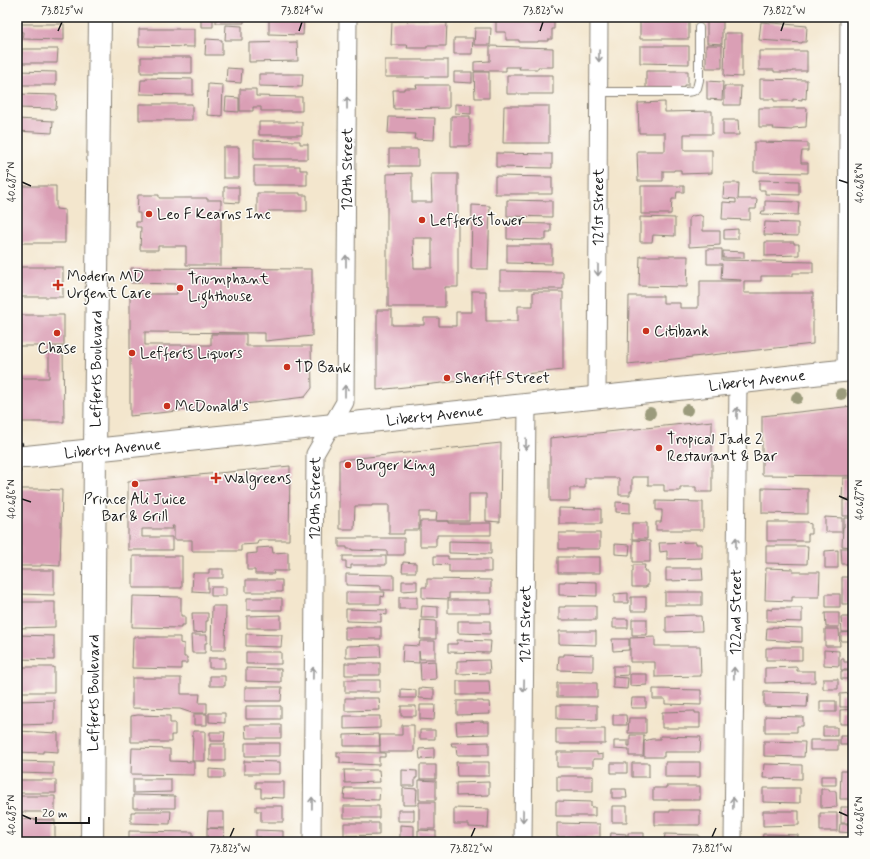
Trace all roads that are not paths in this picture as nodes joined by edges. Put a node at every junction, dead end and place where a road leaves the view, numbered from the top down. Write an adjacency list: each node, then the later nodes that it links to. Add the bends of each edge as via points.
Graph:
1 (100, 17): 12 (street, Lefferts Boulevard)
2 (348, 17): 11 (street, 120th Street, one-way to 2, via 345,402)
3 (599, 17): 6 (street, 121st Street, one-way to 6)
4 (849, 17): 7 (street)
5 (699, 28): 6 (lane, via 699,80 697,88 693,91)
6 (598, 92): 9 (street, 121st Street, one-way to 9)
7 (849, 370): 8 (street, Liberty Avenue)
8 (738, 383): 9 (street, Liberty Avenue); 17 (street, 122nd Street, one-way to 8)
9 (597, 398): 10 (street, Liberty Avenue)
10 (527, 405): 11 (street, Liberty Avenue); 16 (street, 121st Street, one-way to 16)
11 (331, 426): 12 (street, Liberty Avenue); 15 (street, 120th Street, one-way to 11, via 315,454)
12 (95, 450): 13 (street, Liberty Avenue); 14 (street, Lefferts Boulevard)
13 (17, 457)
14 (92, 842)
15 (312, 842)
16 (522, 842)
17 (733, 842)

